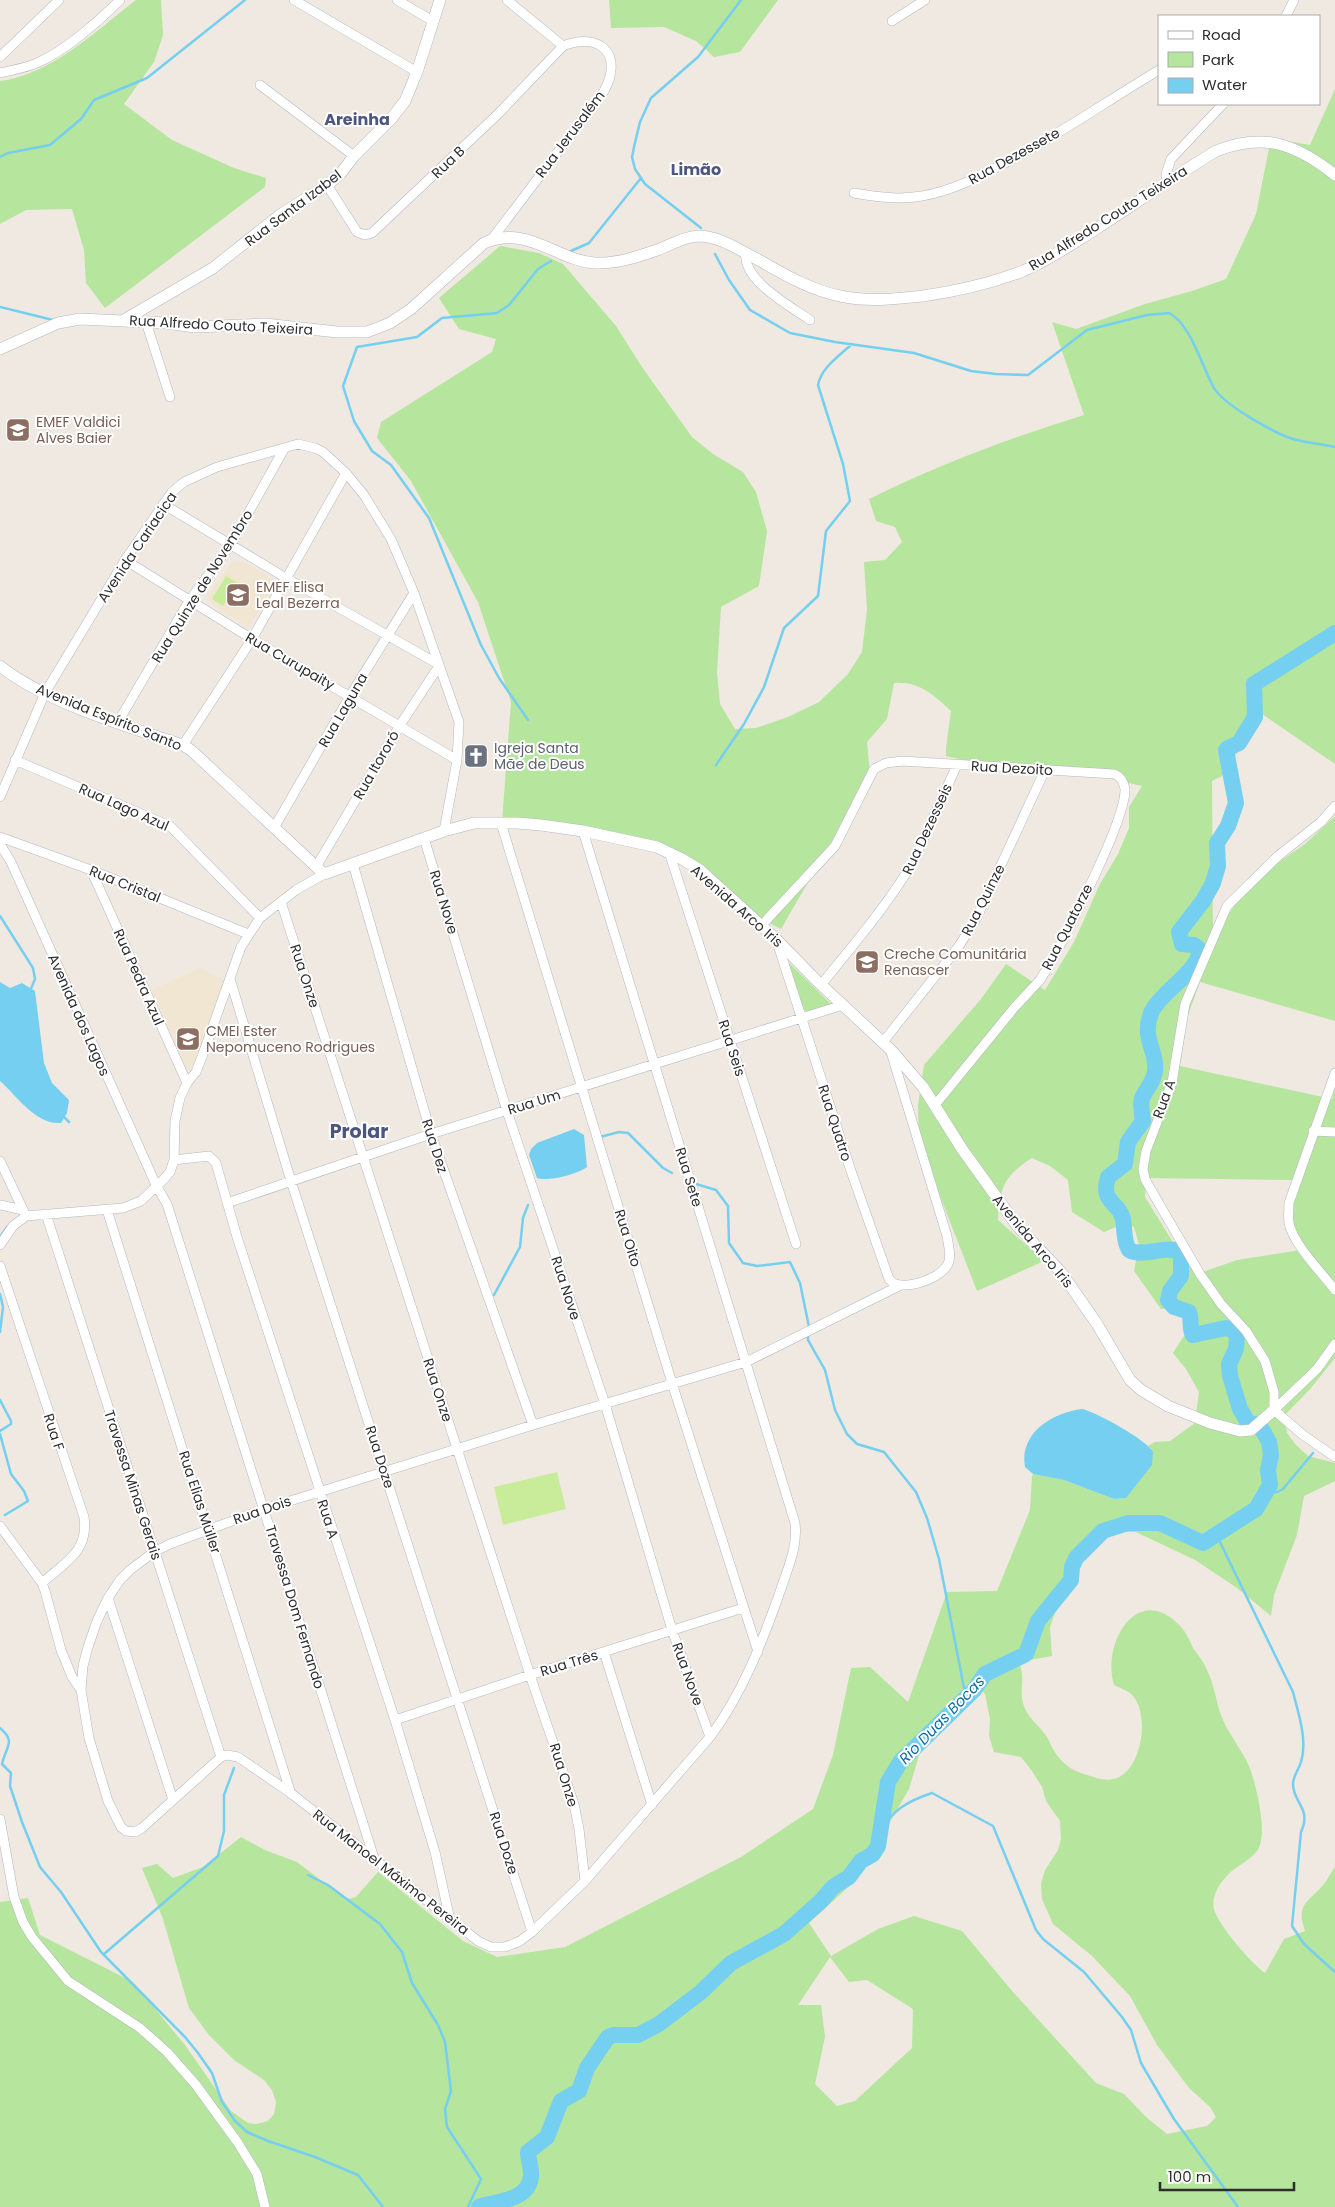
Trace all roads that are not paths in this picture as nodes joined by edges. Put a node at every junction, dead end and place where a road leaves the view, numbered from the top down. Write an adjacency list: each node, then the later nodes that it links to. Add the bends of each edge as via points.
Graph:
1 (59, 0): 14 (street)
2 (120, 0): 17 (street, via 48,57 23,68)
3 (294, 0): 16 (street)
4 (397, 0): 10 (street)
5 (440, 0): 10 (street, Rua Santa Izabel)
6 (507, 0): 13 (street)
7 (925, 0): 11 (street)
8 (1294, 0): 9 (street)
9 (1286, 15)
10 (432, 21): 16 (street, Rua Santa Izabel)
11 (892, 21)
12 (576, 41): 13 (street, Rua B); 25 (street, Rua Jerusalém, via 593,42 607,50 610,79)
13 (563, 46): 23 (street, Rua B, via 497,115 372,233 357,232)
14 (0, 57)
15 (1158, 71): 24 (street, Rua Dezessete, via 1030,150 950,190 898,198)
16 (417, 72): 20 (street, Rua Santa Izabel, via 398,111)
17 (0, 73)
18 (260, 85): 20 (street)
19 (1222, 105): 22 (street, via 1171,159)
20 (354, 156): 23 (street, Rua Santa Izabel)
21 (1335, 175): 22 (street, Rua Alfredo Couto Teixeira, via 1302,151 1274,142 1260,142 1216,151)
22 (1167, 182): 26 (street, Rua Alfredo Couto Teixeira, via 1033,266 1000,279 930,295 885,300 839,296 796,280)
23 (327, 185): 27 (street, Rua Santa Izabel, via 280,215 213,268)
24 (854, 193)
25 (492, 239): 26 (street, Rua Alfredo Couto Teixeira, via 532,241 573,258 595,263 622,260 698,236 720,240); 29 (street, Rua Alfredo Couto Teixeira, via 411,308 367,332 266,324 203,327)
26 (746, 253): 28 (street, via 745,261 751,274 767,290)
27 (124, 320): 29 (street, Rua Alfredo Couto Teixeira); 30 (street, Rua Alfredo Couto Teixeira, via 80,319 58,323)
28 (810, 320)
29 (146, 322): 31 (street)
30 (0, 349)
31 (170, 397)
32 (284, 449): 33 (street, Avenida Cariacica, via 298,444 315,448); 34 (street, Avenida Cariacica, via 198,474 172,492); 35 (street, Rua Quinze de Novembro)
33 (346, 473): 37 (street); 38 (street, Avenida Cariacica, via 383,523)
34 (164, 504): 35 (street); 36 (street, Avenida Cariacica)
35 (231, 544): 37 (street); 39 (street, Rua Quinze de Novembro)
36 (124, 560): 39 (street, Rua Curupaity); 44 (street, Avenida Cariacica)
37 (286, 578): 40 (street); 41 (street)
38 (414, 593): 40 (street, Rua Laguna); 42 (street, Avenida Cariacica)
39 (189, 601): 41 (street, Rua Curupaity); 46 (street, Rua Quinze de Novembro)
40 (388, 634): 42 (street); 45 (street, Rua Laguna)
41 (252, 639): 45 (street, Rua Curupaity); 48 (street)
42 (439, 665): 47 (street, Rua Itororó); 50 (street, Avenida Cariacica, via 459,722)
43 (0, 666): 44 (street, Avenida Espírito Santo)
44 (45, 693): 46 (street, Avenida Espírito Santo); 49 (street, Avenida Cariacica)
45 (350, 696): 47 (street, Rua Curupaity); 57 (street, Rua Laguna)
46 (118, 722): 48 (street, Avenida Espírito Santo)
47 (400, 725): 50 (street, Rua Curupaity); 66 (street, Rua Itororó)
48 (183, 745): 57 (street, Avenida Espírito Santo, via 202,758)
49 (15, 760): 54 (street, Avenida Cariacica); 68 (street, Rua Lago Azul, via 170,826)
50 (457, 760): 58 (street, Avenida Cariacica)
51 (957, 765): 52 (street, Rua Dezoito); 69 (street, Rua Dezoito, via 902,761 874,769 835,846); 73 (street, Rua Dezesseis, via 905,876)
52 (1045, 770): 53 (street, Rua Dezoito, via 1114,774); 77 (street, Rua Quinze, via 977,917)
53 (1120, 779): 82 (street, Rua Quatorze, via 1125,789 1117,822 1050,964)
54 (0, 797)
55 (1335, 806): 106 (street, Rua A, via 1227,906 1184,1004 1172,1083 1146,1151 1143,1169 1145,1179 1200,1274 1220,1304 1246,1331 1265,1362 1274,1392)
56 (501, 823): 58 (street, Avenida Arco Iris, via 474,823); 59 (street, Avenida Arco Iris); 81 (street, Rua Oito)
57 (274, 828): 66 (street, Avenida Espírito Santo)
58 (444, 831): 61 (street, Avenida Arco Iris)
59 (583, 831): 63 (street, Avenida Arco Iris); 78 (street, Rua Sete)
60 (0, 837): 65 (street, Rua Cristal)
61 (424, 838): 64 (street, Avenida Arco Iris); 83 (street, Rua Nove)
62 (0, 844): 91 (street, Avenida dos Lagos, via 11,862)
63 (669, 852): 69 (street, Avenida Arco Iris, via 700,870); 76 (street, Rua Seis)
64 (352, 864): 66 (street, Avenida Arco Iris); 86 (street, Rua Dez)
65 (91, 870): 70 (street, Rua Cristal); 80 (street, Rua Pedra Azul)
66 (320, 870): 67 (street, Avenida Arco Iris)
67 (281, 902): 68 (street, Avenida Arco Iris); 87 (street, Rua Onze)
68 (260, 918): 70 (street, Avenida Arco Iris)
69 (762, 925): 71 (street, Avenida Arco Iris)
70 (248, 934): 72 (street, Avenida Arco Iris)
71 (776, 939): 73 (street, Avenida Arco Iris); 75 (street, Rua Quatro)
72 (230, 982): 80 (street, Avenida Arco Iris, via 196,1072); 90 (street, Rua Doze)
73 (821, 985): 74 (street, Avenida Arco Iris)
74 (843, 1005): 75 (street, Rua Um); 77 (street, Avenida Arco Iris)
75 (802, 1018): 76 (street, Rua Um); 100 (street, Rua Quatro, via 889,1279)
76 (730, 1041): 78 (street, Rua Um); 97 (street, Rua Seis)
77 (887, 1046): 82 (street, Avenida Arco Iris); 100 (street, via 947,1236 950,1258 947,1267 932,1279)
78 (655, 1065): 81 (street, Rua Um); 103 (street, Rua Sete)
79 (1335, 1073): 84 (street)
80 (187, 1083): 88 (street, Avenida Arco Iris, via 176,1114)
81 (582, 1088): 83 (street, Rua Um); 104 (street, Rua Oito)
82 (935, 1105): 106 (street, Avenida Arco Iris, via 992,1192 1018,1227 1061,1272 1130,1380 1141,1390 1210,1423 1240,1431 1259,1424)
83 (507, 1111): 86 (street, Rua Um); 105 (street, Rua Nove)
84 (1314, 1131): 85 (street); 101 (street, via 1289,1203 1289,1223 1302,1247)
85 (1335, 1132)
86 (431, 1134): 87 (street, Rua Um); 107 (street, Rua Dez)
87 (363, 1157): 90 (street, Rua Um); 108 (street, Rua Onze)
88 (174, 1160): 91 (street, Avenida Arco Iris, via 170,1172); 92 (street, Rua A, via 209,1156 214,1160)
89 (0, 1161): 95 (street)
90 (290, 1181): 92 (street, Rua Um); 110 (street, Rua Doze)
91 (157, 1187): 94 (street, Avenida Arco Iris, via 141,1201); 112 (street, Travessa Dom Fernando, via 167,1204)
92 (227, 1203): 111 (street, Rua A)
93 (0, 1205): 95 (street, Avenida Arco Iris)
94 (107, 1210): 96 (street, Avenida Arco Iris); 115 (street, Rua Elias Müller)
95 (24, 1213): 96 (street, Avenida Arco Iris); 98 (street)
96 (46, 1214): 116 (street, Travessa Minas Gerais)
97 (796, 1244)
98 (0, 1245)
99 (0, 1266): 117 (street, Rua F, via 85,1523 83,1543)
100 (901, 1285): 103 (street, Rua Dois)
101 (1335, 1290)
102 (1335, 1344): 106 (street, via 1317,1369)
103 (746, 1362): 104 (street, Rua Dois); 113 (street, Rua Sete)
104 (672, 1383): 105 (street, Rua Dois); 119 (street, Rua Oito)
105 (605, 1404): 107 (street, Rua Dois); 120 (street, Rua Nove)
106 (1274, 1410): 109 (street, via 1303,1436)
107 (532, 1424): 108 (street, Rua Dois)
108 (458, 1449): 110 (street, Rua Dois); 123 (street, Rua Onze)
109 (1335, 1456)
110 (385, 1472): 111 (street, Rua Dois); 125 (street, Rua Doze)
111 (319, 1492): 112 (street, Rua Dois); 126 (street, Rua A)
112 (264, 1509): 115 (street, Rua Dois); 133 (street, Travessa Dom Fernando)
113 (795, 1523): 122 (street, Rua Manoel Máximo Pereira, via 794,1552)
114 (0, 1526): 117 (street)
115 (209, 1529): 116 (street, Rua Dois); 129 (street, Rua Elias Müller)
116 (154, 1552): 118 (street, Rua Dois, via 120,1580); 128 (street, Travessa Minas Gerais)
117 (42, 1583): 124 (street, via 61,1650)
118 (108, 1598): 124 (street, Rua Dois, via 88,1647); 130 (street)
119 (743, 1608): 120 (street, Rua Três); 122 (street, Rua Oito)
120 (672, 1630): 121 (street, Rua Três); 127 (street, Rua Nove)
121 (604, 1652): 123 (street, Rua Três); 131 (street)
122 (758, 1652): 127 (street, Rua Manoel Máximo Pereira)
123 (530, 1675): 125 (street, Rua Três); 134 (street, Rua Onze, via 574,1804)
124 (81, 1690): 130 (street, via 99,1776 121,1827 130,1833 135,1832)
125 (458, 1700): 126 (street, Rua Três); 136 (street, Rua Doze)
126 (395, 1720): 135 (street, Rua A, via 434,1852)
127 (710, 1737): 131 (street, Rua Manoel Máximo Pereira)
128 (221, 1756): 129 (street, Rua Manoel Máximo Pereira, via 238,1757); 130 (street)
129 (292, 1794): 133 (street, Rua Manoel Máximo Pereira)
130 (173, 1800)
131 (652, 1805): 134 (street, Rua Manoel Máximo Pereira)
132 (0, 1819): 137 (street, via 14,1897 32,1937 68,1981 140,2028 196,2085 257,2174)
133 (374, 1858): 135 (street, Rua Manoel Máximo Pereira)
134 (585, 1881): 136 (street, Rua Manoel Máximo Pereira)
135 (450, 1920): 136 (street, Rua Manoel Máximo Pereira, via 491,1947 512,1945)
136 (532, 1932)
137 (265, 2207)

